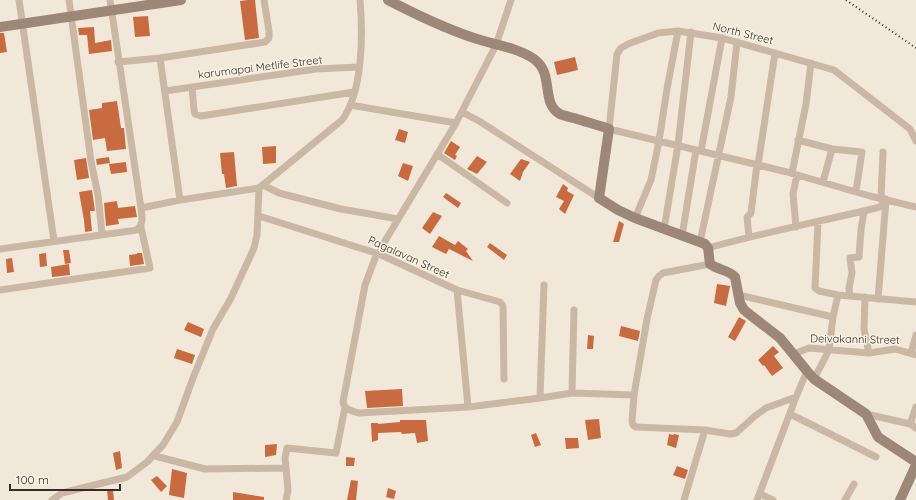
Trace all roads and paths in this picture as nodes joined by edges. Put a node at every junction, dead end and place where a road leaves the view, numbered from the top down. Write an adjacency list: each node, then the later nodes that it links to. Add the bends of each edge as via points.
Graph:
1 (19, 0): 11 (street)
2 (70, 0): 10 (street)
3 (110, 0): 9 (street)
4 (181, 0): 9 (street)
5 (264, 0): 19 (street, via 269,31 269,38 265,42)
6 (360, 0): 22 (street, via 362,26)
7 (388, 0): 17 (street, via 414,14)
8 (511, 0): 17 (street)
9 (112, 10): 10 (street); 20 (street)
10 (72, 16): 11 (street); 58 (street)
11 (23, 24): 12 (street); 61 (street)
12 (0, 27)
13 (678, 31): 14 (street, North Street); 29 (street, North Street, via 658,33 621,48 617,54); 31 (street)
14 (691, 32): 15 (street, North Street); 33 (street)
15 (722, 38): 16 (street, North Street); 35 (street)
16 (737, 42): 18 (street, North Street); 38 (street, via 731,97)
17 (496, 45): 27 (street); 29 (street, via 523,53 541,64 552,107 560,114)
18 (775, 53): 21 (street, North Street); 39 (street)
19 (160, 58): 20 (street); 24 (street)
20 (118, 62): 49 (street)
21 (811, 63): 30 (street); 32 (street, North Street, via 834,70 910,129)
22 (359, 67): 23 (street, karumapai Metlife Street, via 316,69); 25 (street)
23 (192, 87): 24 (street, karumapai Metlife Street); 25 (street, via 195,114 201,116)
24 (165, 91): 46 (street)
25 (354, 92): 26 (street)
26 (350, 105): 28 (street); 42 (street, via 342,120)
27 (462, 112): 28 (street); 44 (street)
28 (456, 123): 37 (street)
29 (609, 129): 31 (street); 44 (street)
30 (798, 140): 34 (street); 40 (street)
31 (659, 141): 33 (street); 52 (street, via 651,180)
32 (916, 141)
33 (678, 145): 35 (street); 57 (street)
34 (832, 149): 41 (street); 43 (street, via 862,152)
35 (698, 150): 38 (street); 59 (street)
36 (883, 152): 45 (street)
37 (437, 154): 47 (street); 53 (street)
38 (718, 155): 39 (street); 62 (street)
39 (757, 165): 40 (street); 60 (street, via 752,213 747,217)
40 (794, 174): 41 (street); 56 (street)
41 (823, 182): 43 (street)
42 (261, 186): 46 (street); 51 (street); 53 (street, via 341,209)
43 (856, 192): 45 (street)
44 (599, 198): 52 (street)
45 (883, 199): 48 (street); 50 (street, via 880,207); 73 (street)
46 (180, 200): 49 (street)
47 (507, 204)
48 (916, 207)
49 (141, 208): 55 (street)
50 (864, 211): 54 (street); 71 (street, via 859,258 850,258)
51 (259, 216): 64 (street, Pagalavan Street); 95 (street, via 254,248 231,298 213,329 177,422)
52 (635, 218): 57 (street)
53 (398, 220): 64 (street)
54 (818, 222): 56 (street); 70 (street, via 815,288)
55 (141, 227): 58 (street, via 137,230); 67 (street, via 150,268)
56 (796, 227): 60 (street)
57 (664, 229): 59 (street)
58 (102, 234): 61 (street)
59 (682, 236): 62 (street)
60 (749, 237): 62 (street)
61 (54, 241): 63 (street)
62 (704, 245): 65 (street)
63 (0, 248)
64 (378, 254): 68 (street, Pagalavan Street); 88 (street, via 364,292 342,402)
65 (710, 264): 69 (street, via 732,274); 85 (street, via 663,272 656,280)
66 (544, 285): 87 (street)
67 (0, 290)
68 (457, 290): 83 (street, Pagalavan Street, via 496,300 503,306); 89 (street)
69 (739, 295): 76 (street); 80 (street, via 744,310 780,338)
70 (838, 295): 71 (street); 76 (street)
71 (850, 296): 72 (street)
72 (865, 297): 73 (street); 79 (street, via 864,329)
73 (878, 299): 74 (street)
74 (916, 302)
75 (574, 310): 84 (street)
76 (833, 317): 78 (street)
77 (916, 335): 81 (street)
78 (829, 350): 79 (street, Deivakanni Street); 80 (street, Deivakanni Street, via 809,348); 82 (street)
79 (870, 353): 81 (street, Deivakanni Street, via 895,350)
80 (794, 354): 82 (street)
81 (914, 354)
82 (810, 375): 86 (street); 92 (street)
83 (504, 379)
84 (572, 393): 85 (street); 87 (street)
85 (634, 396): 94 (street, via 632,421 636,427)
86 (796, 397): 91 (street); 94 (street, via 766,408 736,433)
87 (540, 398): 89 (street)
88 (345, 407): 89 (street, via 360,413); 98 (street, via 336,453 287,448)
89 (468, 407)
90 (916, 407): 93 (street)
91 (790, 414): 96 (street); 100 (street)
92 (866, 414): 93 (street); 97 (street, via 878,437)
93 (913, 426)
94 (705, 430): 103 (street)
95 (155, 456): 98 (street, via 205,469); 101 (street, via 127,477 62,492)
96 (876, 456)
97 (916, 464): 106 (street)
98 (286, 468): 102 (street)
99 (854, 484): 105 (street)
100 (758, 497): 104 (street)
101 (52, 500)
102 (286, 500)
103 (684, 500)
104 (773, 500)
105 (845, 500)
106 (900, 500)

